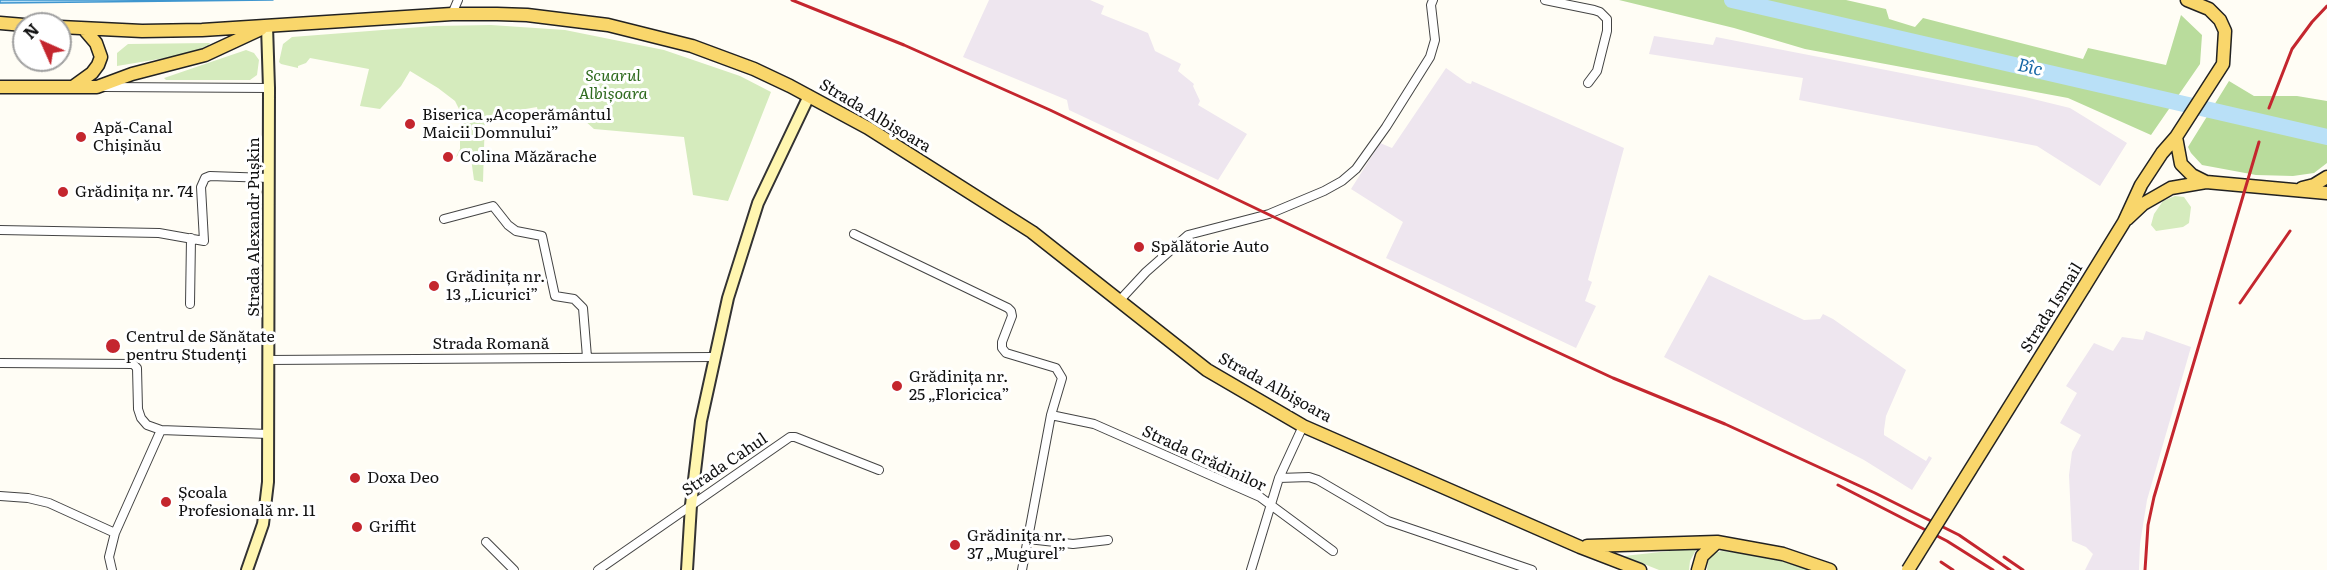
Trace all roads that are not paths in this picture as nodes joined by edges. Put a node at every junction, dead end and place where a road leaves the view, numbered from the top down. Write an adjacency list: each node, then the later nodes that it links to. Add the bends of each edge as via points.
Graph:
1 (458, 0): 5 (street)
2 (1545, 0): 9 (street, via 1594,10 1607,19 1597,71)
3 (2187, 0): 15 (main road, Strada Ismail, via 2209,9 2220,20 2225,31 2223,64)
4 (1430, 2): 26 (street, via 1435,40 1430,57 1356,169 1324,191 1269,214 1188,235)
5 (452, 14): 6 (main road, Strada Albișoara); 14 (main road, Strada Albișoara, via 527,15 651,34 754,69)
6 (267, 26): 8 (main road, Strada Albișoara, via 154,31); 12 (main road, via 205,55); 13 (main road, Strada Alexandr Pușkin)
7 (72, 28): 8 (main road, Strada Albișoara)
8 (84, 28): 11 (main road, via 101,57 92,73)
9 (1588, 83)
10 (0, 87): 11 (main road)
11 (73, 87): 12 (main road)
12 (97, 87): 13 (street)
13 (270, 88): 17 (main road, Strada Alexandr Pușkin)
14 (809, 96): 26 (main road, Strada Albișoara, via 868,128 1032,232); 29 (main road, via 751,222)
15 (2176, 138): 18 (main road, via 2181,164); 22 (main road, Strada Ismail, via 2141,184)
16 (2327, 177): 19 (main road)
17 (269, 178): 25 (street, via 205,178 201,187 204,241); 30 (main road, Strada Alexandr Pușkin)
18 (2206, 182): 19 (main road); 22 (main road, via 2171,188 2143,204)
19 (2295, 190): 20 (main road)
20 (2327, 193)
21 (444, 219): 28 (street, via 493,206 516,231 542,236 555,296 573,299 583,308)
22 (2124, 222): 59 (main road, Strada Ismail, bridge)
23 (0, 230): 25 (street, via 134,232)
24 (854, 234): 32 (street, via 1008,308 1012,315 1002,348 1006,353 1056,368 1062,378)
25 (191, 238): 27 (street)
26 (1120, 300): 33 (main road, Strada Albișoara, via 1207,370)
27 (190, 304)
28 (587, 357): 29 (street, Strada Romană); 30 (street, Strada Romană)
29 (713, 357): 39 (main road)
30 (268, 360): 35 (main road, Strada Alexandr Pușkin)
31 (0, 363): 34 (street, via 134,363 141,418 147,425)
32 (1051, 415): 40 (street, Strada Grădinilor, via 1094,424 1260,497); 42 (street)
33 (1303, 426): 37 (street); 46 (main road, Strada Albișoara)
34 (161, 429): 35 (street); 41 (street)
35 (268, 434): 49 (main road, Strada Alexandr Pușkin, via 267,497 260,536)
36 (879, 470): 39 (street, Strada Cahul, via 790,437)
37 (1279, 478): 40 (street); 55 (street, Strada Grădinilor, via 1318,480 1388,521)
38 (0, 496): 41 (street, via 49,503)
39 (691, 505): 51 (street, Strada Cahul); 52 (main road)
40 (1270, 505): 47 (street, Strada Grădinilor); 54 (street)
41 (115, 533): 48 (street, via 110,557)
42 (1028, 540): 43 (street, via 1073,544); 53 (street)
43 (1108, 540)
44 (486, 542): 50 (street)
45 (1717, 542): 46 (main road, Strada Albișoara); 57 (main road, via 1702,556); 58 (main road, Strada Albișoara, via 1783,554)
46 (1580, 547): 56 (main road, Strada Albișoara)
47 (1334, 550)
48 (112, 570)
49 (247, 570)
50 (514, 570)
51 (597, 570)
52 (687, 570)
53 (1022, 570)
54 (1251, 570)
55 (1532, 570)
56 (1640, 570)
57 (1698, 570)
58 (1830, 570)
59 (1908, 570)

